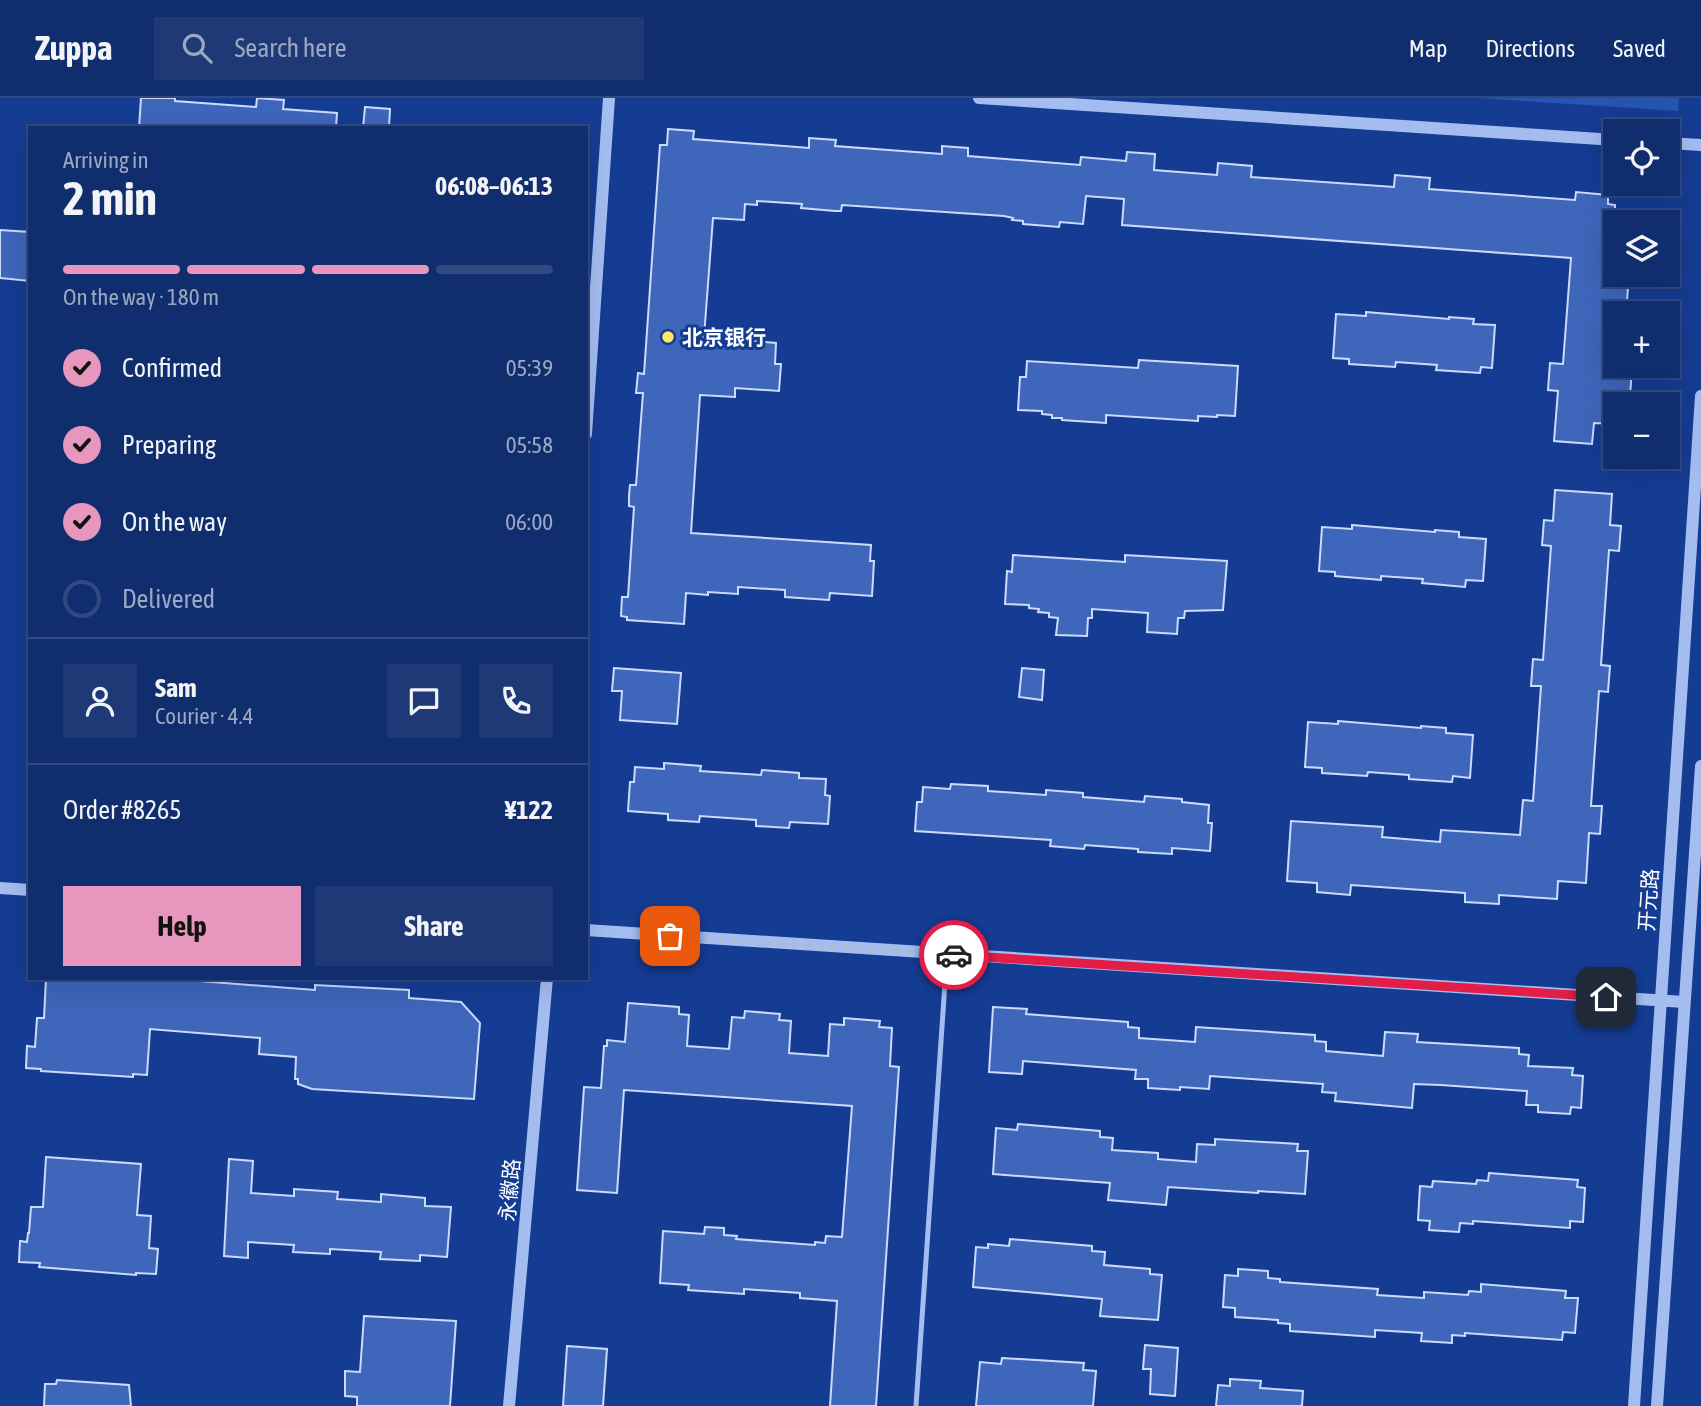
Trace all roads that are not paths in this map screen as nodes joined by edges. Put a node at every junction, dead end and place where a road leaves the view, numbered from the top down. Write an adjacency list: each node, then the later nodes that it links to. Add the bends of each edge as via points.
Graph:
1 (610, 98): 7 (street)
2 (979, 98): 3 (street)
3 (1603, 139)
4 (1680, 144): 5 (street)
5 (1701, 145)
6 (1701, 396): 14 (street, 开元路)
7 (588, 405)
8 (1701, 766): 15 (street, 开元路)
9 (0, 888): 10 (street)
10 (28, 890)
11 (588, 930): 12 (street)
12 (947, 954): 14 (street); 17 (lane)
13 (547, 980): 16 (street, 永徽路)
14 (1660, 1001): 15 (street); 18 (street, 开元路)
15 (1684, 1002): 19 (street, 开元路)
16 (509, 1406)
17 (916, 1406)
18 (1634, 1406)
19 (1657, 1406)

